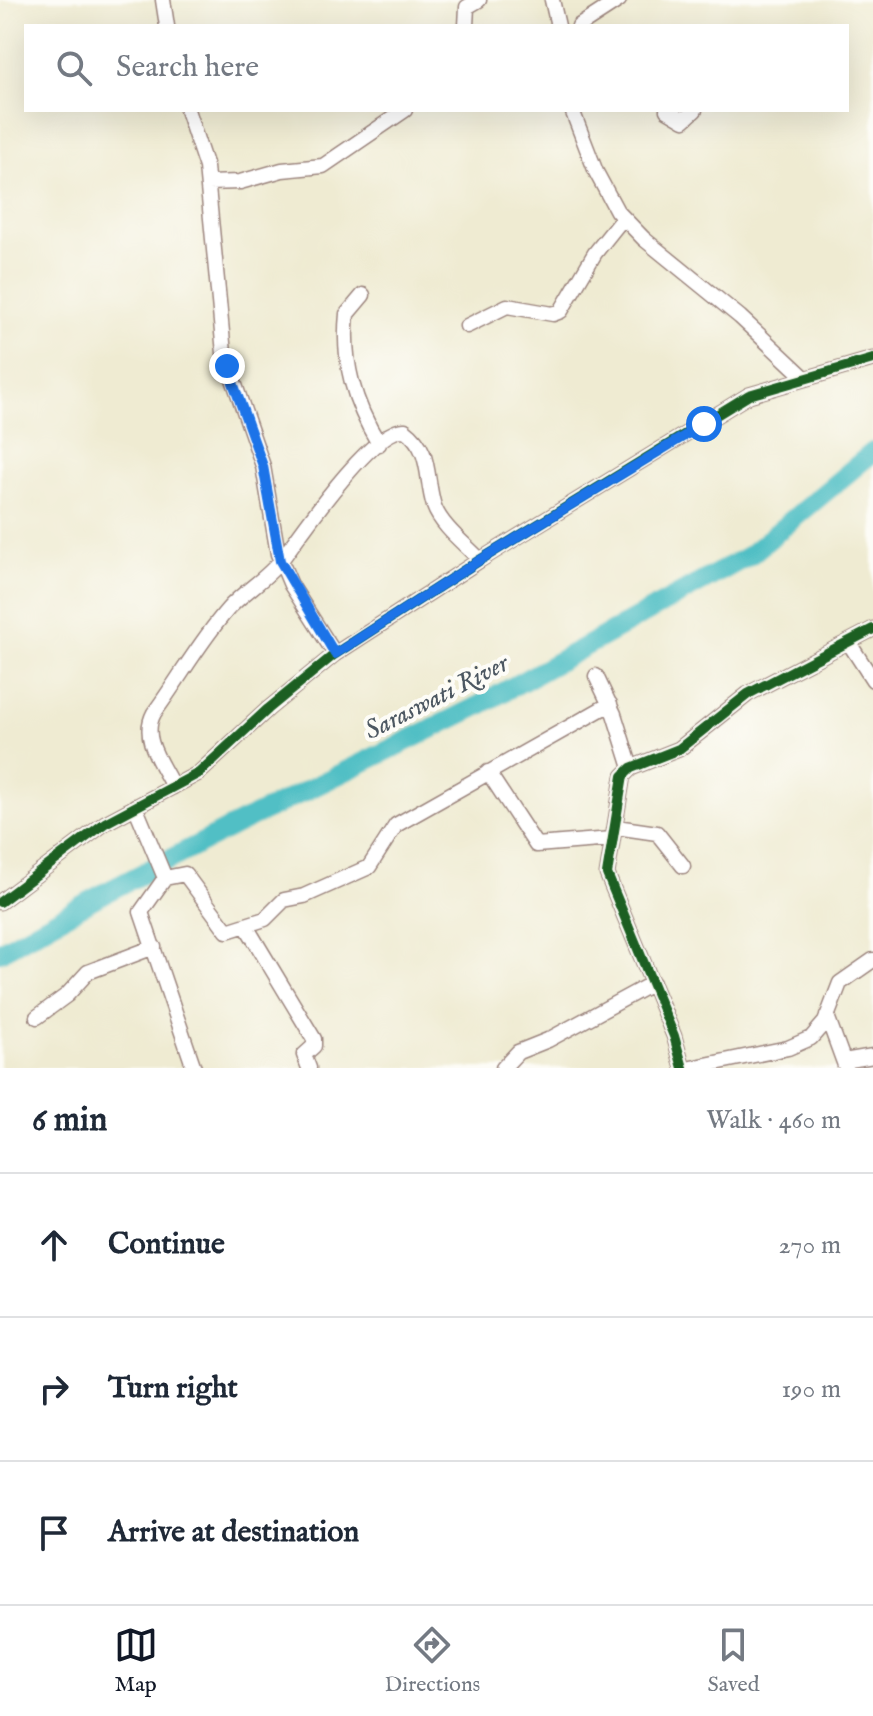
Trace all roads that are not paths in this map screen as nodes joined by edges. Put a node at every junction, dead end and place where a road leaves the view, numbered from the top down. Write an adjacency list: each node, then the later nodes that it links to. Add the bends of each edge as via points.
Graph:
1 (163, 0): 5 (street)
2 (479, 0): 6 (street, via 467,7)
3 (552, 0): 7 (street)
4 (619, 0): 8 (street)
5 (167, 24)
6 (466, 24)
7 (558, 24)
8 (582, 24)
9 (188, 112): 14 (street, via 204,152)
10 (402, 112): 14 (street, via 323,166)
11 (573, 112): 15 (street, via 596,172)
12 (670, 112): 13 (street, via 684,120)
13 (693, 112)
14 (208, 183): 22 (street, via 224,353 263,466)
15 (623, 218): 17 (street, via 561,311 507,306); 19 (street)
16 (363, 295): 20 (street, via 347,314 349,376)
17 (467, 326)
18 (873, 359): 19 (street)
19 (805, 378): 21 (street, via 749,395)
20 (379, 444): 21 (street, via 400,429 416,438 438,513); 22 (street, via 299,531)
21 (480, 560): 25 (street)
22 (280, 561): 25 (street); 31 (street, via 228,609 148,722 148,737)
23 (873, 629): 24 (street)
24 (849, 643): 27 (street); 29 (street, via 748,694 672,754)
25 (335, 654): 31 (street, via 199,773)
26 (596, 676): 28 (street)
27 (873, 680)
28 (610, 704): 29 (street); 30 (street)
29 (631, 768): 33 (street, via 618,795)
30 (488, 772): 33 (street, via 536,845); 37 (street, via 392,828 369,867 311,894 284,900 265,919)
31 (173, 787): 32 (street)
32 (135, 806): 35 (street); 36 (street)
33 (614, 833): 34 (street, via 657,833); 40 (street, via 606,862 611,886)
34 (683, 866)
35 (163, 870): 37 (street, via 185,874 223,929); 38 (street, via 141,912)
36 (0, 902)
37 (246, 926): 46 (street, via 314,1039 304,1055)
38 (154, 947): 42 (street, via 88,972); 45 (street)
39 (873, 960): 41 (street, via 840,983)
40 (653, 983): 47 (street, via 518,1052); 48 (street)
41 (827, 1016): 44 (street); 49 (street, via 822,1028 802,1044)
42 (37, 1017)
43 (873, 1056): 44 (street)
44 (845, 1064)
45 (194, 1068)
46 (309, 1068)
47 (503, 1068)
48 (683, 1068)
49 (691, 1068)

